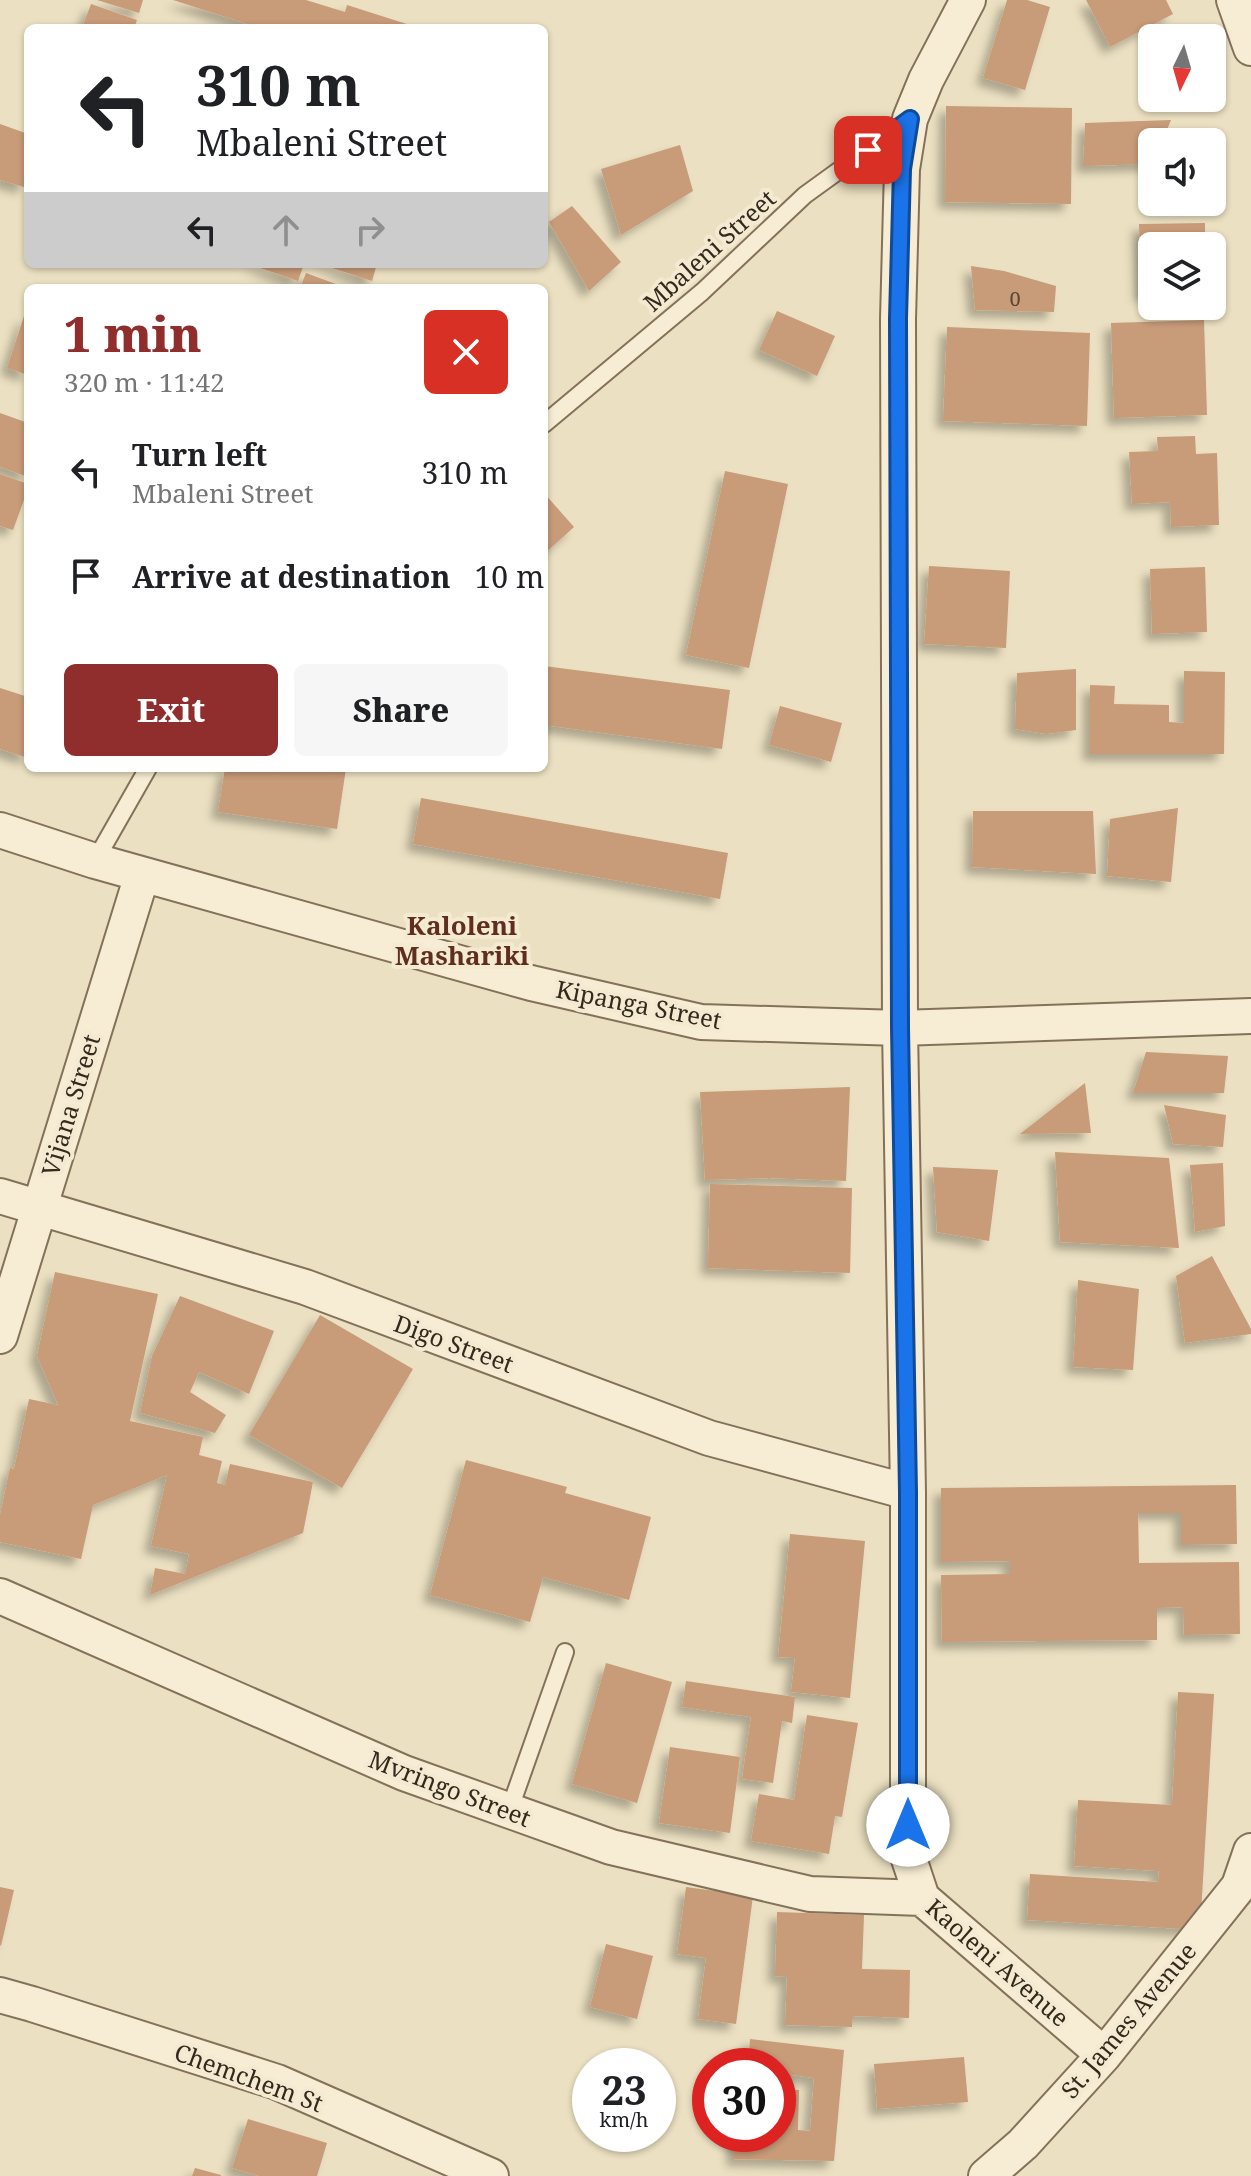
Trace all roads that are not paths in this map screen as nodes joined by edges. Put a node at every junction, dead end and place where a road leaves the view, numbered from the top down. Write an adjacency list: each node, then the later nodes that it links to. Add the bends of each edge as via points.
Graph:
1 (968, 0): 4 (street, Kaoleni Avenue)
2 (1234, 0): 3 (street)
3 (1251, 48)
4 (910, 119): 5 (lane, Mbaleni Street, via 805,195 702,292); 11 (street, Kaoleni Avenue, via 902,169 898,319)
5 (548, 421)
6 (146, 772): 8 (lane)
7 (0, 830): 8 (street, Kipanga Street)
8 (95, 861): 9 (street, Kipanga Street)
9 (142, 875): 11 (street, Kipanga Street, via 531,983 701,1022); 13 (street, Vijana Street)
10 (1251, 1016): 11 (street, Kipanga Street)
11 (900, 1028): 15 (street, Kaoleni Avenue)
12 (0, 1196): 13 (street, Digo Street)
13 (38, 1207): 14 (street, Vijana Street); 15 (street, Digo Street, via 305,1287 709,1438)
14 (0, 1336)
15 (908, 1492): 20 (street, Kaoleni Avenue, via 908,1856)
16 (0, 1596): 18 (street, Mvringo Street, via 404,1773)
17 (565, 1652): 18 (lane)
18 (509, 1811): 20 (street, Mvringo Street, via 611,1847 810,1894)
19 (1251, 1851): 21 (street, St. James Avenue)
20 (922, 1898): 23 (street, Kaoleni Avenue)
21 (1245, 1900): 23 (street, St. James Avenue)
22 (0, 1995): 24 (street, Chemchem St, via 277,2082)
23 (1104, 2055): 25 (street, St. James Avenue, via 1023,2144)
24 (491, 2176)
25 (986, 2176)

